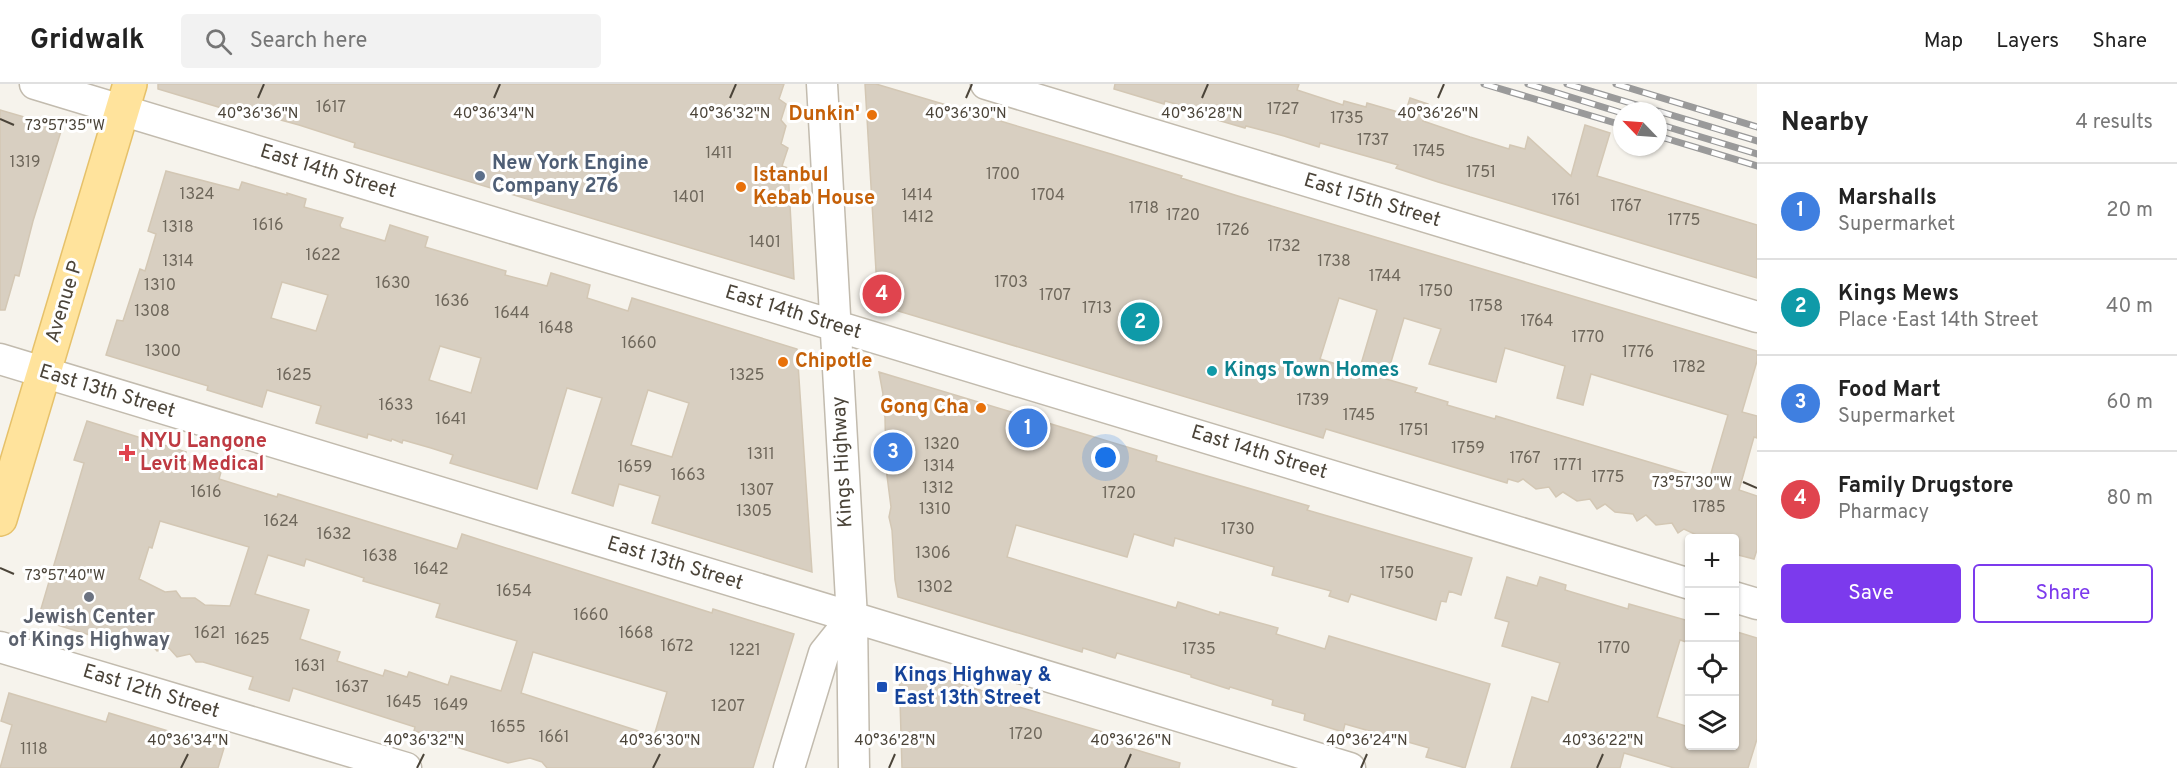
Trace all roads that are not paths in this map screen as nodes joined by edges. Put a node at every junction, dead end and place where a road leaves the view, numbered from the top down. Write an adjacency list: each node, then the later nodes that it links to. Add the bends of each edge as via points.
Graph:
1 (35, 84): 4 (street, East 14th Street)
2 (822, 84): 6 (street, Kings Highway)
3 (986, 84): 5 (street, East 15th Street)
4 (126, 97): 6 (street, East 14th Street); 8 (main road, Avenue P)
5 (1757, 317)
6 (836, 326): 10 (street, East 14th Street); 13 (street, Kings Highway)
7 (0, 359): 8 (street, East 13th Street)
8 (44, 373): 9 (main road, Avenue P); 13 (street, East 13th Street)
9 (0, 519)
10 (1685, 583)
11 (1739, 599): 12 (street)
12 (1757, 604)
13 (852, 618): 16 (street, via 824,653); 17 (street, Kings Highway); 18 (street, East 13th Street)
14 (0, 647): 15 (street, East 12th Street)
15 (406, 768)
16 (789, 768)
17 (854, 768)
18 (1350, 768)

